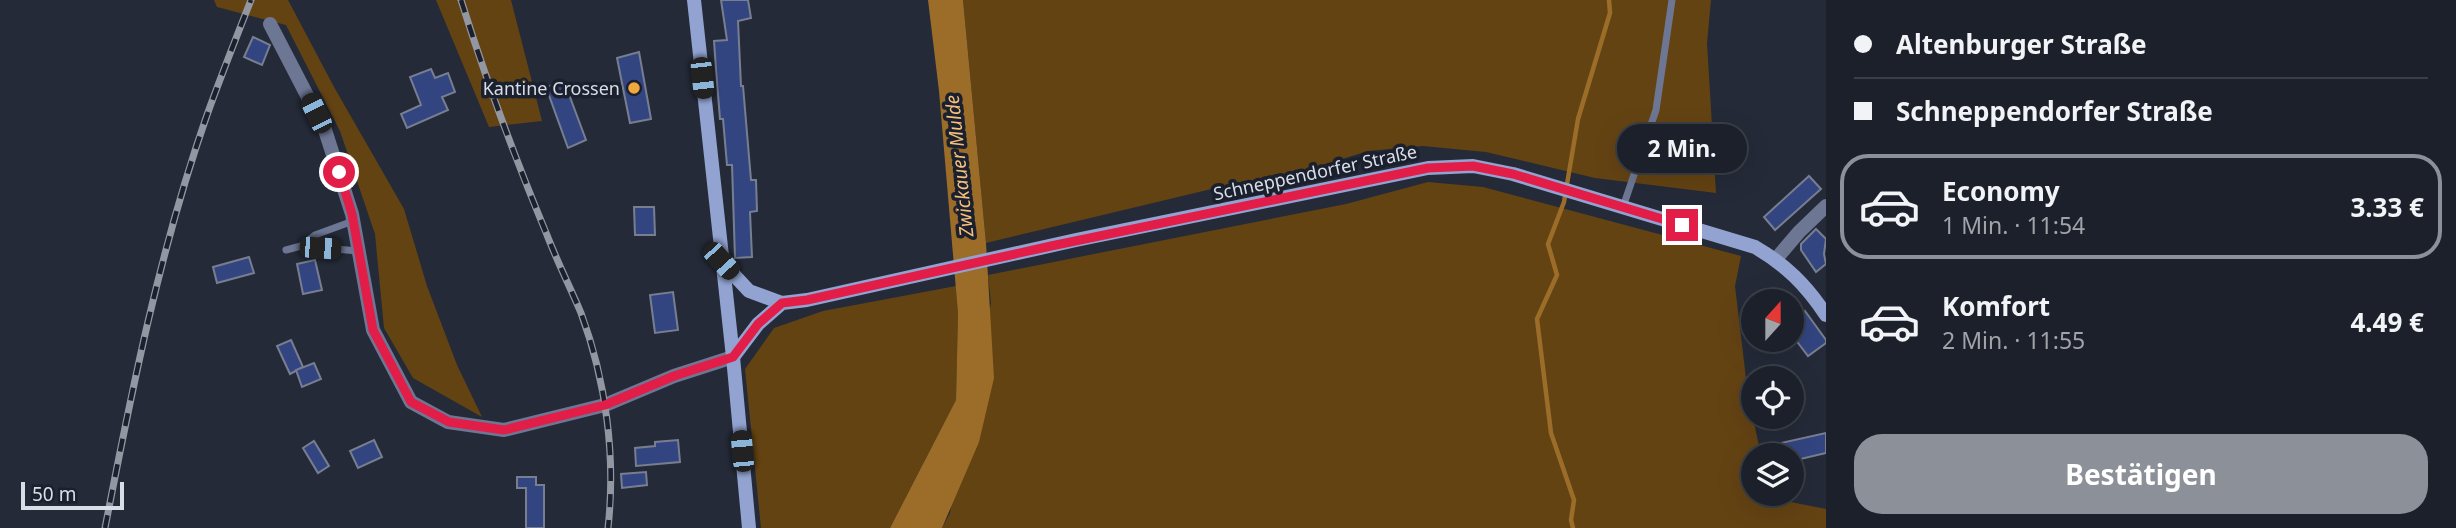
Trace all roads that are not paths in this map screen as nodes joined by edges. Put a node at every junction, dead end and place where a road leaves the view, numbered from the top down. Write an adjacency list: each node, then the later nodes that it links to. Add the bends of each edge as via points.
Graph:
1 (694, 0): 11 (street)
2 (1672, 0): 4 (lane, via 1656,110)
3 (270, 24): 6 (street, via 325,130)
4 (1619, 206): 10 (street, Schneppendorfer Straße, via 1755,247); 12 (street, Schneppendorfer Straße, via 1473,166 1428,168)
5 (1826, 206): 10 (street)
6 (353, 220): 7 (lane); 9 (street)
7 (300, 246): 8 (lane); 9 (lane)
8 (286, 250)
9 (359, 251): 14 (street, via 373,330 411,402 449,422 504,430 605,405)
10 (1776, 259): 13 (street, Schneppendorfer Straße, via 1797,277)
11 (721, 261): 12 (street, Schneppendorfer Straße, via 749,291); 14 (street)
12 (782, 303): 14 (street, via 758,324)
13 (1826, 315)
14 (733, 357): 15 (street)
15 (749, 528)

